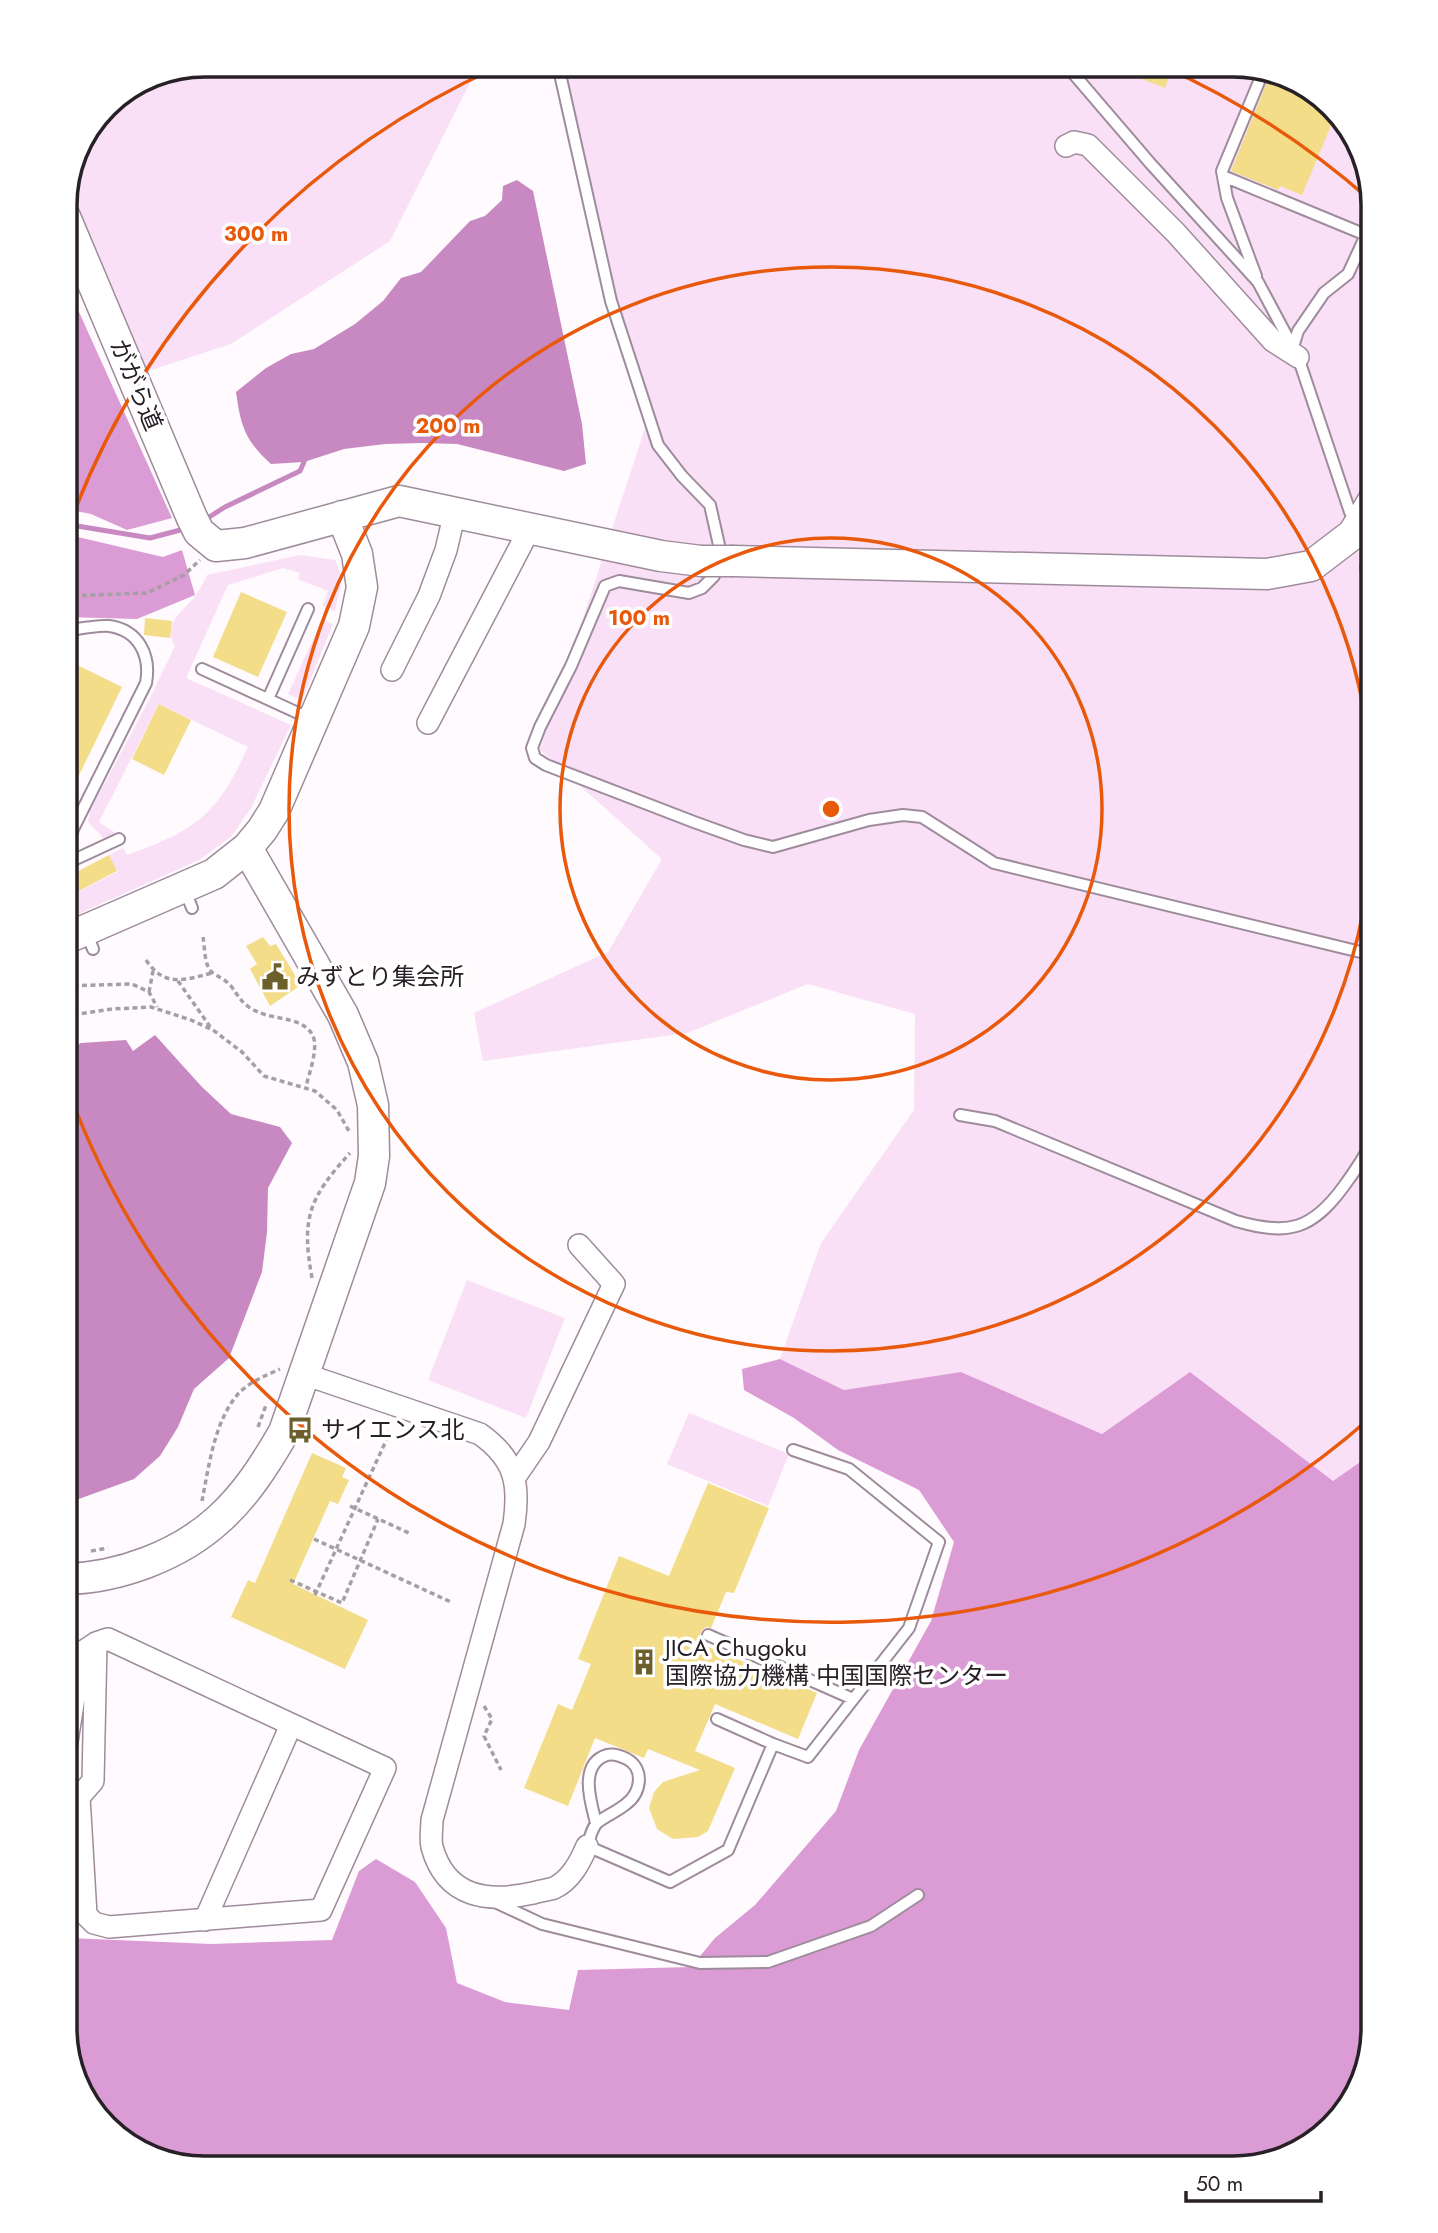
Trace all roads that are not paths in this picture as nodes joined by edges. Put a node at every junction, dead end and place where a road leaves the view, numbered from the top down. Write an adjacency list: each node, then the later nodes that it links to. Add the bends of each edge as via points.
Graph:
1 (561, 77): 28 (lane, via 611,301 658,445 710,505 719,545 714,576 689,593 619,581 605,586 540,727 532,748 535,758 754,843 773,847 869,820 922,817 994,863)
2 (1076, 77): 9 (lane)
3 (1260, 80): 5 (lane)
4 (1066, 146): 10 (street, via 1074,142 1087,145 1176,233 1273,341)
5 (1223, 176): 6 (lane); 9 (lane)
6 (1361, 233)
7 (77, 245): 14 (street, ががら道, via 202,532 245,543)
8 (1361, 246): 10 (lane, via 1348,274 1324,293 1298,331)
9 (1258, 282): 10 (lane)
10 (1296, 352): 11 (lane)
11 (1361, 504)
12 (1361, 509): 15 (street, bridge, via 1353,534 1311,566 1267,574 701,561)
13 (455, 512): 14 (street, via 399,501); 15 (street); 19 (street, via 429,596)
14 (342, 516): 21 (street, via 357,554 362,587 354,626)
15 (530, 528): 22 (street)
16 (308, 609): 20 (lane)
17 (77, 630): 23 (lane, via 109,626 127,633 139,643 149,668 146,683)
18 (202, 669): 20 (lane)
19 (392, 670)
20 (268, 699): 21 (lane)
21 (314, 720): 25 (street, via 274,811)
22 (428, 723)
23 (77, 816)
24 (119, 839): 26 (lane)
25 (247, 848): 27 (street, via 188,898); 32 (street, via 343,1015 363,1062 373,1105 370,1184)
26 (77, 858)
27 (81, 939)
28 (1361, 952)
29 (960, 1115): 30 (lane, via 995,1121 1261,1228 1300,1225 1316,1217)
30 (1361, 1163)
31 (579, 1245): 34 (street, via 614,1284 539,1442)
32 (290, 1376): 34 (street, via 480,1434 502,1452); 35 (street, via 284,1432 268,1461 218,1520 171,1552 118,1573)
33 (793, 1450): 39 (lane, via 849,1469 939,1542 909,1628)
34 (515, 1477): 46 (street, via 514,1524 432,1820 431,1846 442,1869 458,1887)
35 (77, 1578)
36 (708, 1634): 39 (lane)
37 (96, 1643): 38 (street, via 81,1653); 41 (street, via 108,1639); 47 (street, via 93,1781 79,1797 86,1915 109,1927)
38 (77, 1678)
39 (853, 1699): 42 (lane, via 808,1757)
40 (717, 1719): 42 (lane)
41 (292, 1725): 47 (street); 47 (street, via 385,1768 321,1910)
42 (773, 1744): 44 (lane, via 727,1850 716,1857 670,1882)
43 (596, 1823): 43 (lane, via 629,1803 640,1780 633,1762 621,1756 601,1757 589,1775); 44 (lane)
44 (587, 1846): 46 (street, via 569,1877 555,1887)
45 (918, 1895): 46 (lane, via 871,1926 768,1962 700,1963 542,1924)
46 (486, 1898)
47 (205, 1920)

